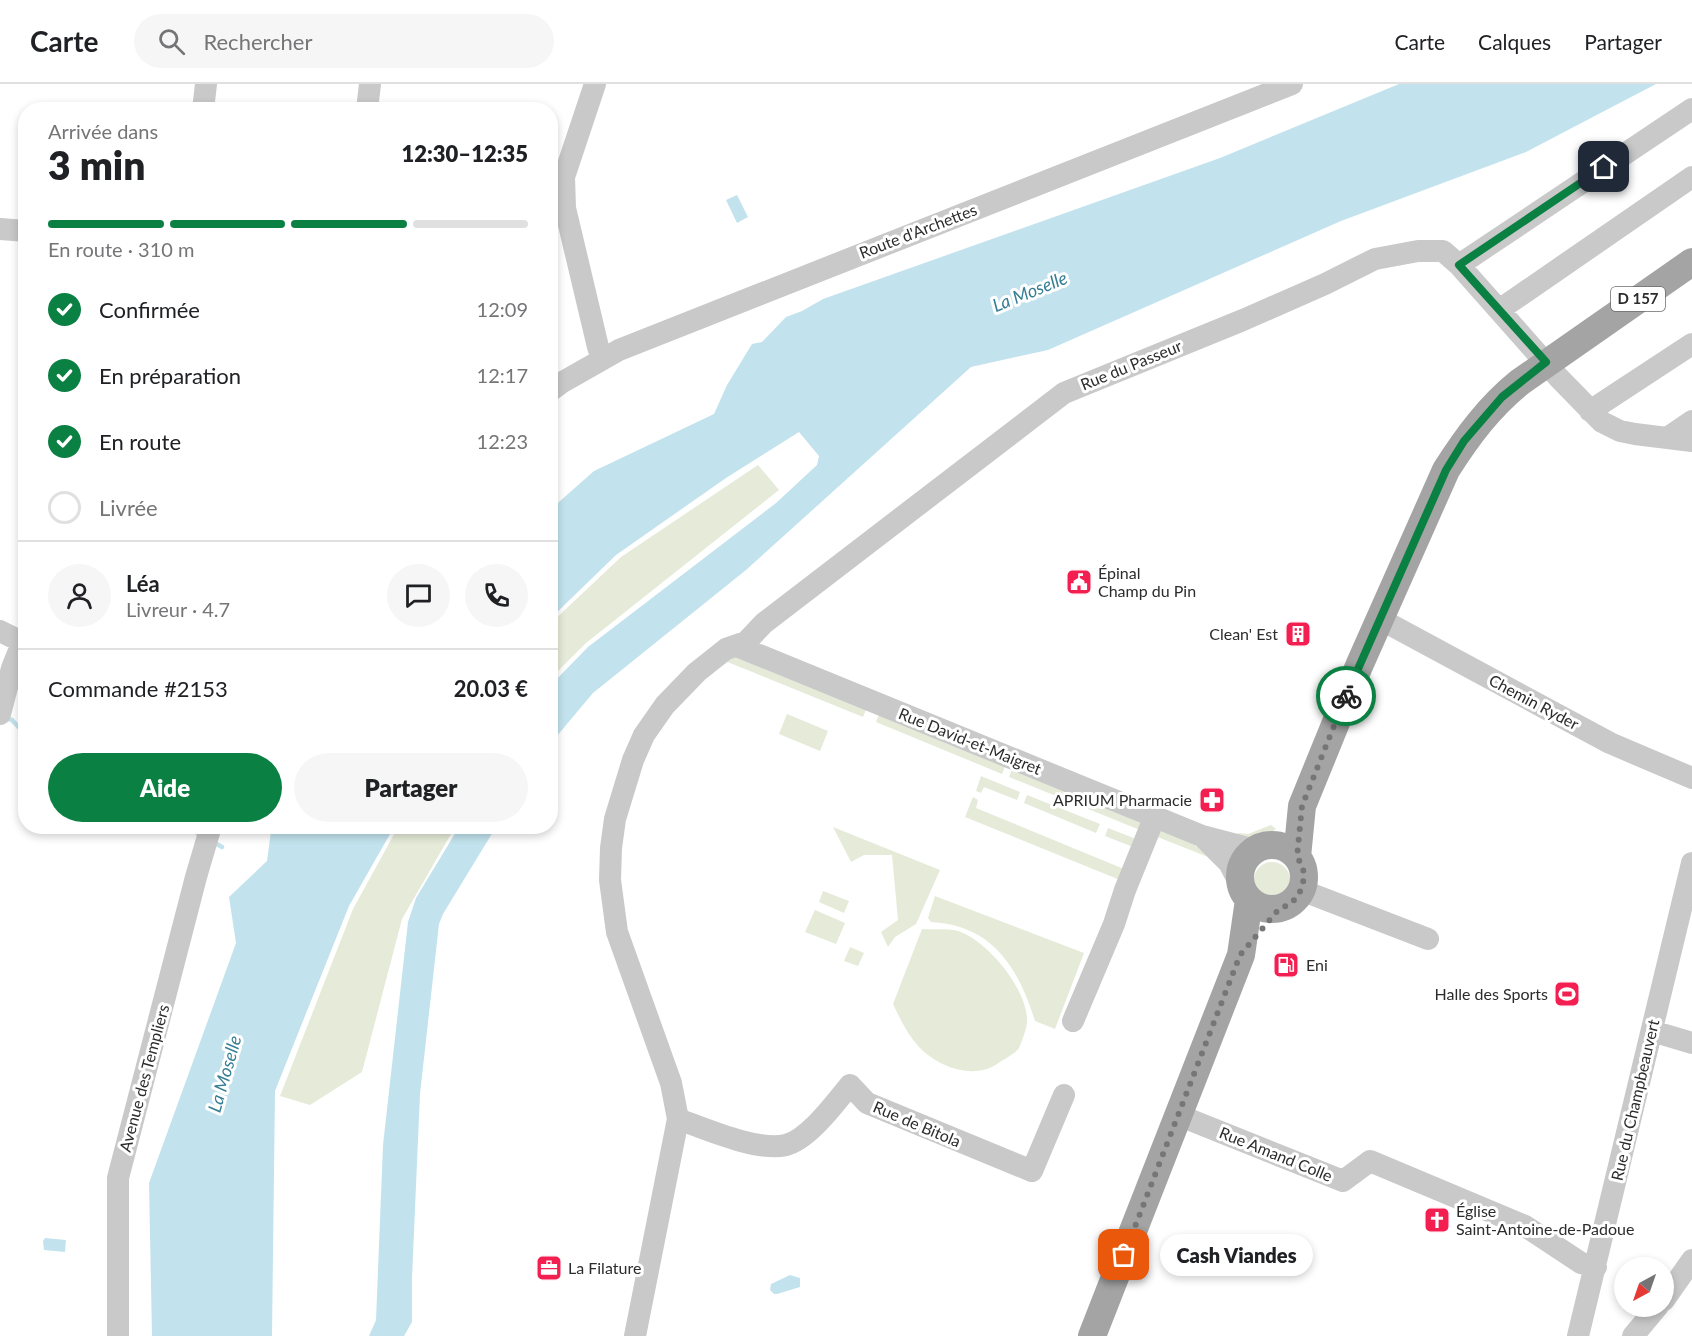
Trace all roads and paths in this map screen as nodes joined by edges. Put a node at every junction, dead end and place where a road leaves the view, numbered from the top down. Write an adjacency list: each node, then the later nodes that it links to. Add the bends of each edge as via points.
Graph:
1 (206, 84): 5 (street)
2 (370, 84): 6 (street)
3 (594, 84): 15 (street, via 564,177 565,208)
4 (1292, 84): 15 (street, Route d'Archettes)
5 (204, 102)
6 (368, 102)
7 (1692, 109): 12 (street)
8 (1692, 177): 13 (street)
9 (0, 228): 10 (street)
10 (18, 230)
11 (1692, 262): 16 (main road, D 157)
12 (1459, 265): 13 (street, Rue du Passeur); 25 (street, Rue du Passeur, via 1443,251 1375,259 1243,320 1064,393)
13 (1499, 310): 16 (street, Rue du Passeur)
14 (1692, 344): 18 (street)
15 (602, 358): 17 (street, Route d'Archettes)
16 (1546, 362): 18 (street, Rue du Passeur); 22 (main road, D 157, via 1502,397 1464,441 1446,470)
17 (558, 387)
18 (1590, 411): 20 (street, Rue du Passeur, via 1620,431)
19 (1692, 421): 20 (street)
20 (1667, 438): 21 (street, Rue du Passeur)
21 (1692, 441)
22 (1380, 619): 28 (street, Chemin Ryder, via 1610,743); 32 (main road, D 157, via 1302,806)
23 (0, 631): 24 (street)
24 (18, 641)
25 (737, 646): 29 (street, Rue David-et-Maigret); 44 (street, Rue du Passeur, via 726,649 697,672 665,705 644,735 615,819 611,848 610,880 617,932 671,1083)
26 (18, 656): 27 (street)
27 (0, 714)
28 (1692, 778)
29 (1155, 816): 31 (street, Rue David-et-Maigret); 39 (street)
30 (209, 834): 49 (street, Avenue des Templiers, via 118,1178)
31 (1202, 836): 32 (street, Rue David-et-Maigret); 35 (street, Rue David-et-Maigret, via 1229,863)
32 (1275, 851): 34 (main road, via 1303,867); 35 (main road, via 1246,858 1241,871)
33 (1692, 863): 40 (street, Rue du Champbeauvert)
34 (1301, 890): 36 (main road, via 1292,903); 37 (street)
35 (1245, 893): 36 (main road, via 1261,908); 38 (main road)
36 (1279, 909): 38 (main road)
37 (1428, 939)
38 (1240, 955): 43 (main road)
39 (1072, 1021)
40 (1652, 1031): 41 (street); 46 (street, Rue du Champbeauvert)
41 (1692, 1043)
42 (1064, 1095): 44 (street, Rue de Bitola, via 1032,1172 867,1103 850,1085 805,1135 786,1145 760,1146)
43 (1178, 1115): 46 (street, Rue Amand Colle, via 1343,1181 1370,1161 1525,1226 1581,1263); 51 (main road)
44 (678, 1119): 50 (street)
45 (1692, 1260): 47 (street)
46 (1596, 1267): 52 (street, Rue du Champbeauvert)
47 (1674, 1286)
48 (1649, 1317): 53 (street)
49 (118, 1336)
50 (635, 1336)
51 (1092, 1336)
52 (1578, 1336)
53 (1633, 1336)

